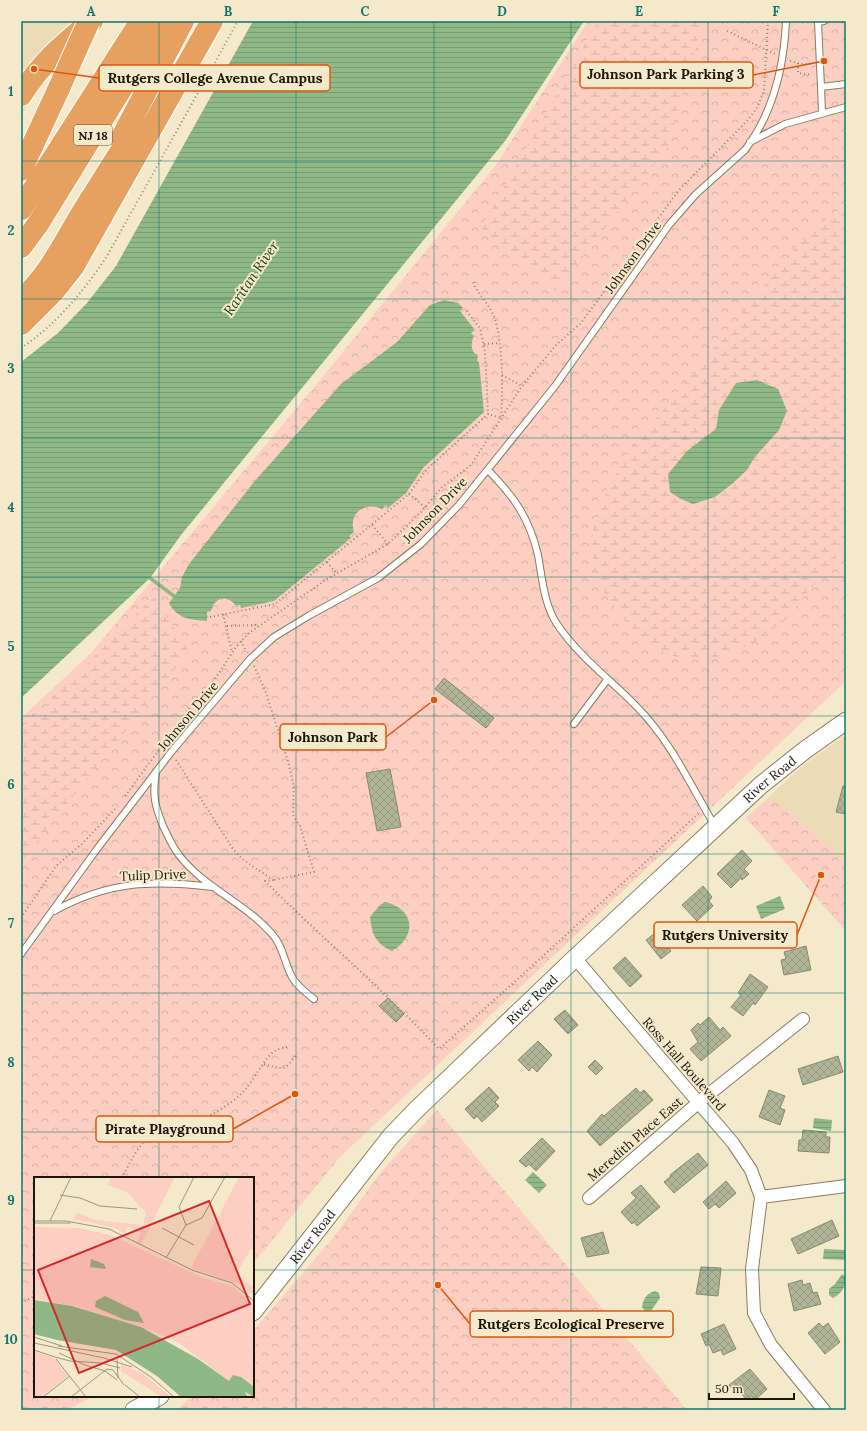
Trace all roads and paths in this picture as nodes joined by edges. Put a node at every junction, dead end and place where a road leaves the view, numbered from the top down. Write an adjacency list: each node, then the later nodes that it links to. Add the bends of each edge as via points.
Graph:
1 (90, 21): 20 (highway, via 43,64); 24 (highway, bridge)
2 (141, 21): 26 (highway, NJ 18)
3 (163, 21): 27 (highway, NJ 18, via 38,224)
4 (183, 21): 25 (highway)
5 (204, 21): 25 (highway)
6 (212, 21): 31 (highway, via 77,261 54,291)
7 (238, 21): 34 (path, via 107,256 91,280 62,313)
8 (768, 21): 12 (path)
9 (786, 21): 23 (lane, Johnson Drive, via 776,89 768,111)
10 (824, 21): 16 (lane, via 818,22)
11 (727, 31): 12 (path)
12 (768, 52): 13 (path); 36 (path, via 764,91 757,108 679,190 581,323 556,346)
13 (778, 56)
14 (790, 61): 15 (path)
15 (798, 63): 16 (path); 17 (path, via 800,75)
16 (820, 64): 17 (lane)
17 (821, 75): 19 (lane)
18 (846, 84): 19 (lane)
19 (821, 87): 22 (lane)
20 (21, 95)
21 (846, 108): 22 (lane)
22 (822, 112): 23 (lane, via 785,124)
23 (750, 142): 39 (lane, Johnson Drive, via 696,194 669,225 555,386)
24 (21, 170)
25 (85, 208): 29 (highway, via 49,270)
26 (21, 209)
27 (21, 247)
28 (474, 282): 32 (path, via 495,318)
29 (28, 294)
30 (465, 309): 33 (path, via 480,328)
31 (21, 324)
32 (499, 343): 33 (path); 35 (path)
33 (483, 344): 37 (path)
34 (21, 348)
35 (502, 375): 36 (path); 38 (path)
36 (522, 386): 38 (path)
37 (488, 414): 38 (path); 40 (path, via 426,470)
38 (501, 418): 41 (path, via 471,465 441,488)
39 (488, 470): 54 (lane, via 525,514 537,553 544,593 556,623); 58 (lane, Johnson Drive, via 421,544 378,578 274,637 250,659)
40 (409, 494): 41 (path); 42 (path)
41 (425, 507): 43 (path)
42 (372, 525): 43 (path); 44 (path)
43 (388, 544): 45 (path)
44 (327, 562): 45 (path); 46 (path, via 275,604)
45 (337, 574): 49 (path)
46 (223, 614): 47 (path); 48 (path)
47 (210, 617)
48 (227, 626): 49 (path); 51 (path)
49 (260, 626): 50 (path)
50 (241, 641): 51 (path); 52 (path)
51 (232, 652): 57 (path, via 209,688 188,709)
52 (247, 652)
53 (253, 665): 64 (path, via 265,690 288,761 294,787 293,815 300,826 314,872)
54 (607, 680): 56 (lane); 61 (lane, via 638,707 666,742)
55 (846, 721): 63 (street, River Road, via 772,776)
56 (574, 724)
57 (166, 740): 58 (path); 60 (path)
58 (172, 751): 59 (lane, Johnson Drive); 64 (path, via 232,849)
59 (157, 771): 65 (lane, Tulip Drive, via 153,795 171,843 190,867); 66 (lane, Johnson Drive)
60 (125, 797)
61 (704, 808): 63 (lane); 64 (path, via 439,1049 402,1010 265,881)
62 (116, 809): 67 (path, via 56,866)
63 (715, 827): 69 (street, River Road)
64 (273, 880)
65 (213, 887): 66 (lane, Tulip Drive, via 180,883 122,885 92,893); 70 (lane, Tulip Drive, via 256,917 273,935 282,948 291,977)
66 (52, 912): 68 (lane, Johnson Drive)
67 (21, 918)
68 (21, 954)
69 (575, 958): 75 (street, Ross Hall Boulevard); 82 (street, River Road, via 391,1136)
70 (314, 999)
71 (803, 1019): 75 (street, Meredith Place East)
72 (290, 1046): 74 (path, via 276,1050)
73 (297, 1053): 74 (path, via 290,1065 285,1068)
74 (264, 1064): 76 (path, via 246,1089 214,1114 157,1130 143,1143)
75 (699, 1102): 78 (street, Ross Hall Boulevard, via 733,1143 751,1170); 79 (street, Meredith Place East)
76 (123, 1177)
77 (846, 1186): 78 (street)
78 (761, 1196): 85 (street, via 752,1269 754,1313 771,1345)
79 (589, 1198)
80 (34, 1297): 81 (path)
81 (21, 1304)
82 (254, 1311)
83 (158, 1397): 84 (street)
84 (134, 1410)
85 (824, 1410)

